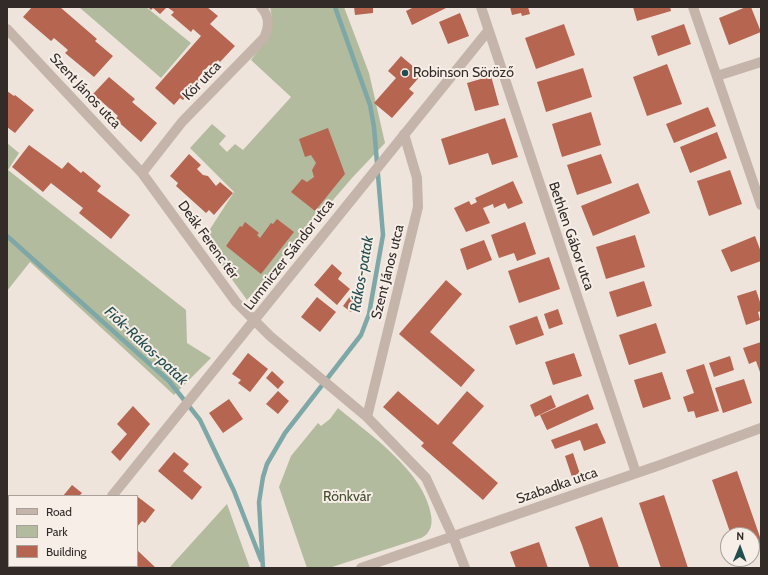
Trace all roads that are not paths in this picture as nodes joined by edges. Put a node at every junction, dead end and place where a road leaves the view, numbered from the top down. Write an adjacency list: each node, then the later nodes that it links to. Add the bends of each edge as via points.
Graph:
1 (262, 7): 9 (street, Kör utca, via 269,22 264,38 182,122)
2 (481, 7): 5 (street, Bethlen Gábor utca)
3 (694, 7): 7 (street)
4 (7, 29): 9 (street, Szent János utca)
5 (488, 31): 8 (street, Lumniczer Sándor utca); 14 (street, Bethlen Gábor utca)
6 (761, 62): 7 (street)
7 (717, 76): 10 (street)
8 (404, 134): 11 (street, Lumniczer Sándor utca); 12 (street, Szent János utca, via 417,178 418,207)
9 (142, 173): 11 (street, Deák Ferenc tér, via 228,291)
10 (761, 205)
11 (255, 320): 12 (street, via 311,372); 15 (street, Lumniczer Sándor utca)
12 (367, 416): 16 (street, via 426,478)
13 (761, 428): 14 (street, Szabadka utca)
14 (636, 473): 16 (street, Szabadka utca)
15 (113, 495)
16 (453, 537): 17 (street, Szabadka utca); 19 (street)
17 (377, 565): 18 (street, Szabadka utca)
18 (361, 568)
19 (464, 568)

